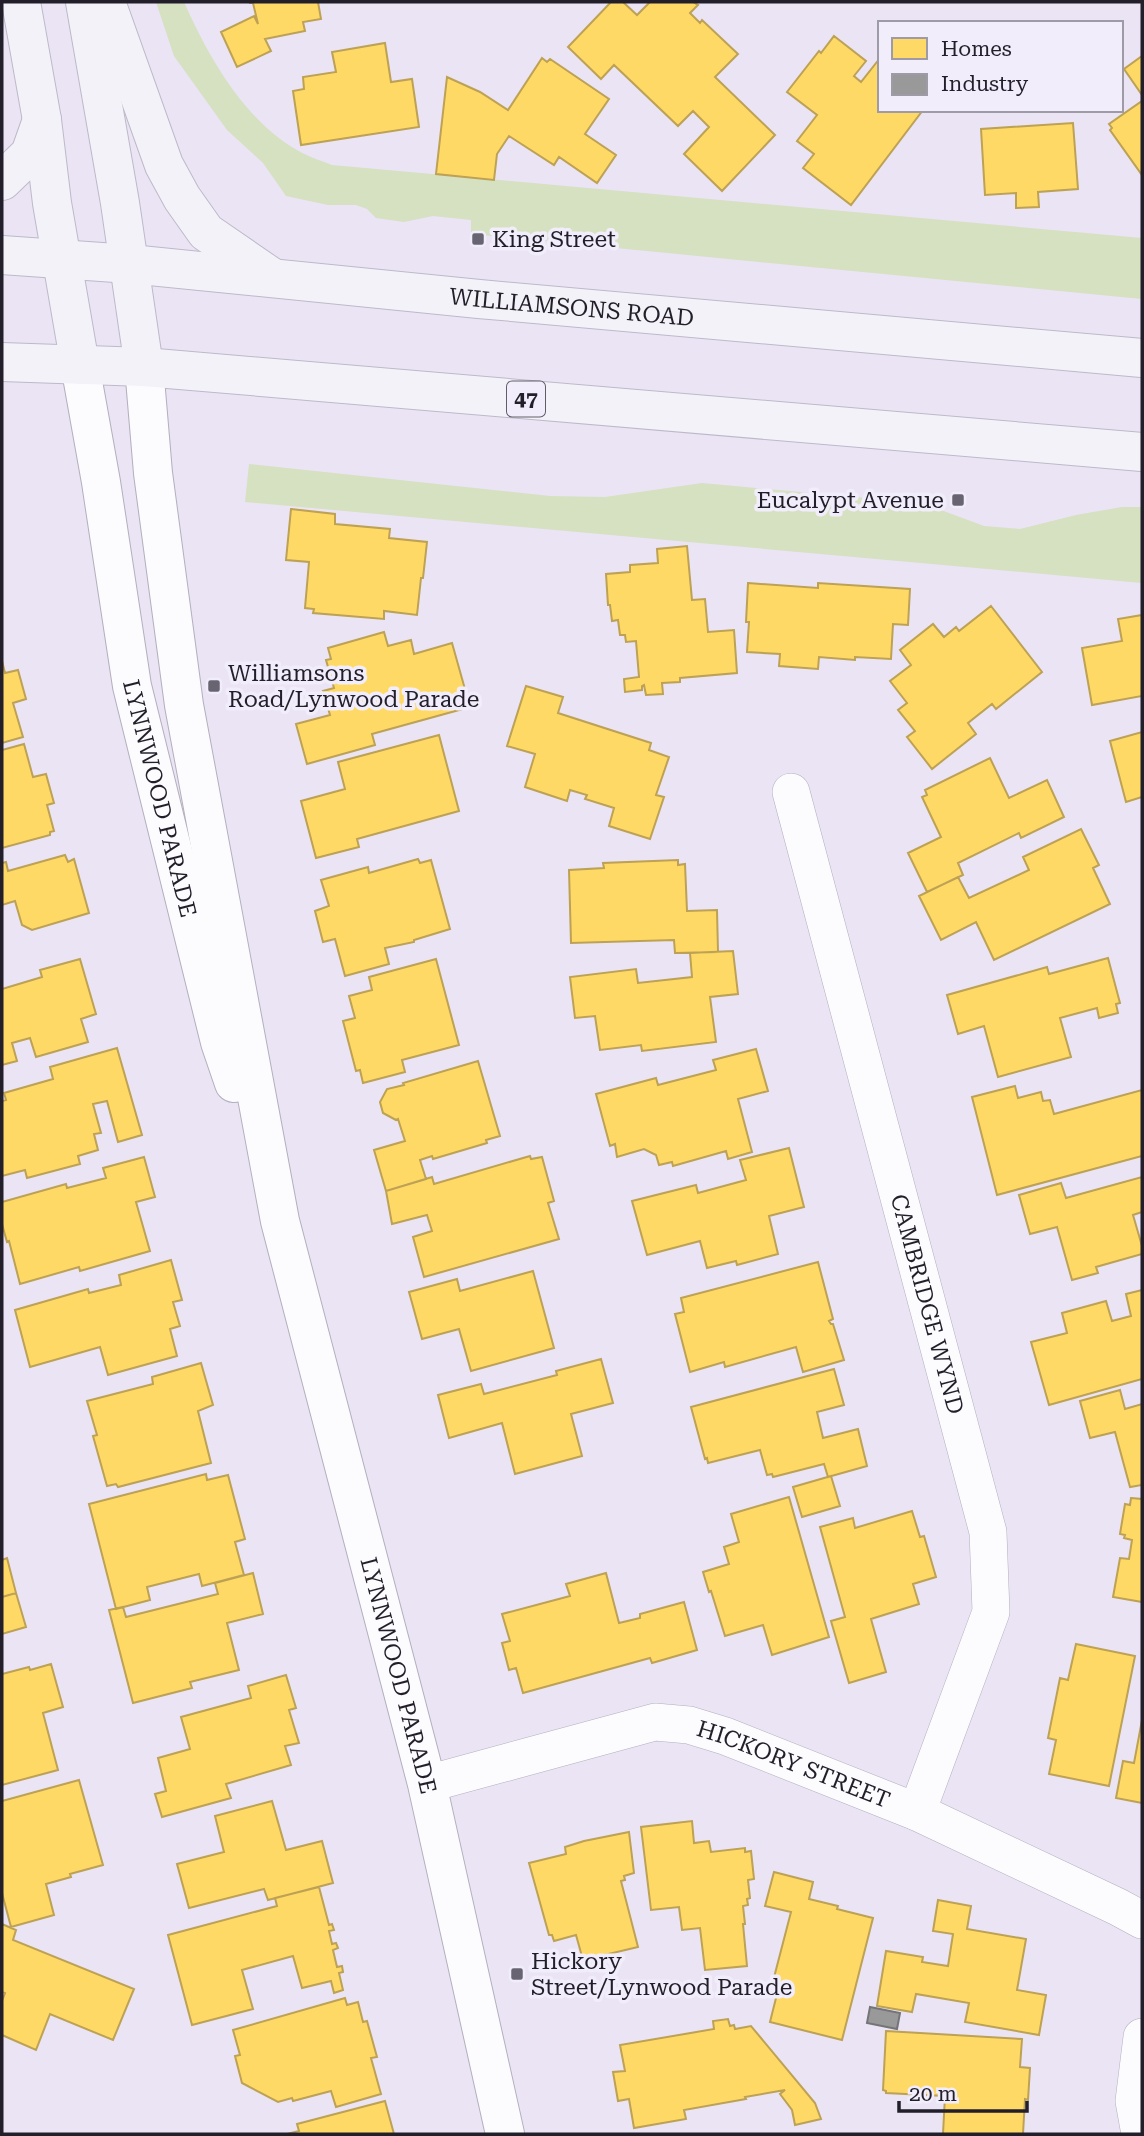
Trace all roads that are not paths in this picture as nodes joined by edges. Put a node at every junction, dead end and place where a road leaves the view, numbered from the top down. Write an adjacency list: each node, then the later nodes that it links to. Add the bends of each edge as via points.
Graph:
1 (21, 2): 4 (main road)
2 (85, 2): 8 (main road)
3 (106, 2): 9 (main road, via 164,165 182,198 206,232)
4 (41, 120): 5 (main road, via 30,154); 7 (main road)
5 (2, 181)
6 (2, 255): 7 (main road, WILLIAMSONS ROAD)
7 (61, 258): 8 (main road, WILLIAMSONS ROAD); 12 (main road)
8 (130, 264): 9 (main road, WILLIAMSONS ROAD); 13 (main road)
9 (275, 279): 10 (main road, WILLIAMSONS ROAD)
10 (1142, 358)
11 (2, 362): 12 (main road, 47)
12 (80, 365): 13 (main road, 47); 16 (main road, LYNNWOOD PARADE, via 132,686 220,1042)
13 (144, 367): 14 (main road, 47); 16 (main road, LYNNWOOD PARADE, via 153,473 184,705)
14 (1142, 453)
15 (791, 792): 18 (street, CAMBRIDGE WYND, via 988,1532 991,1612)
16 (280, 1221): 17 (main road, LYNNWOOD PARADE)
17 (426, 1784): 18 (street, HICKORY STREET, via 655,1722 689,1725 725,1736); 21 (main road, LYNNWOOD PARADE)
18 (917, 1812): 19 (street, HICKORY STREET)
19 (1142, 1920)
20 (1142, 2038): 22 (street, via 1134,2101)
21 (505, 2134)
22 (1140, 2134)

